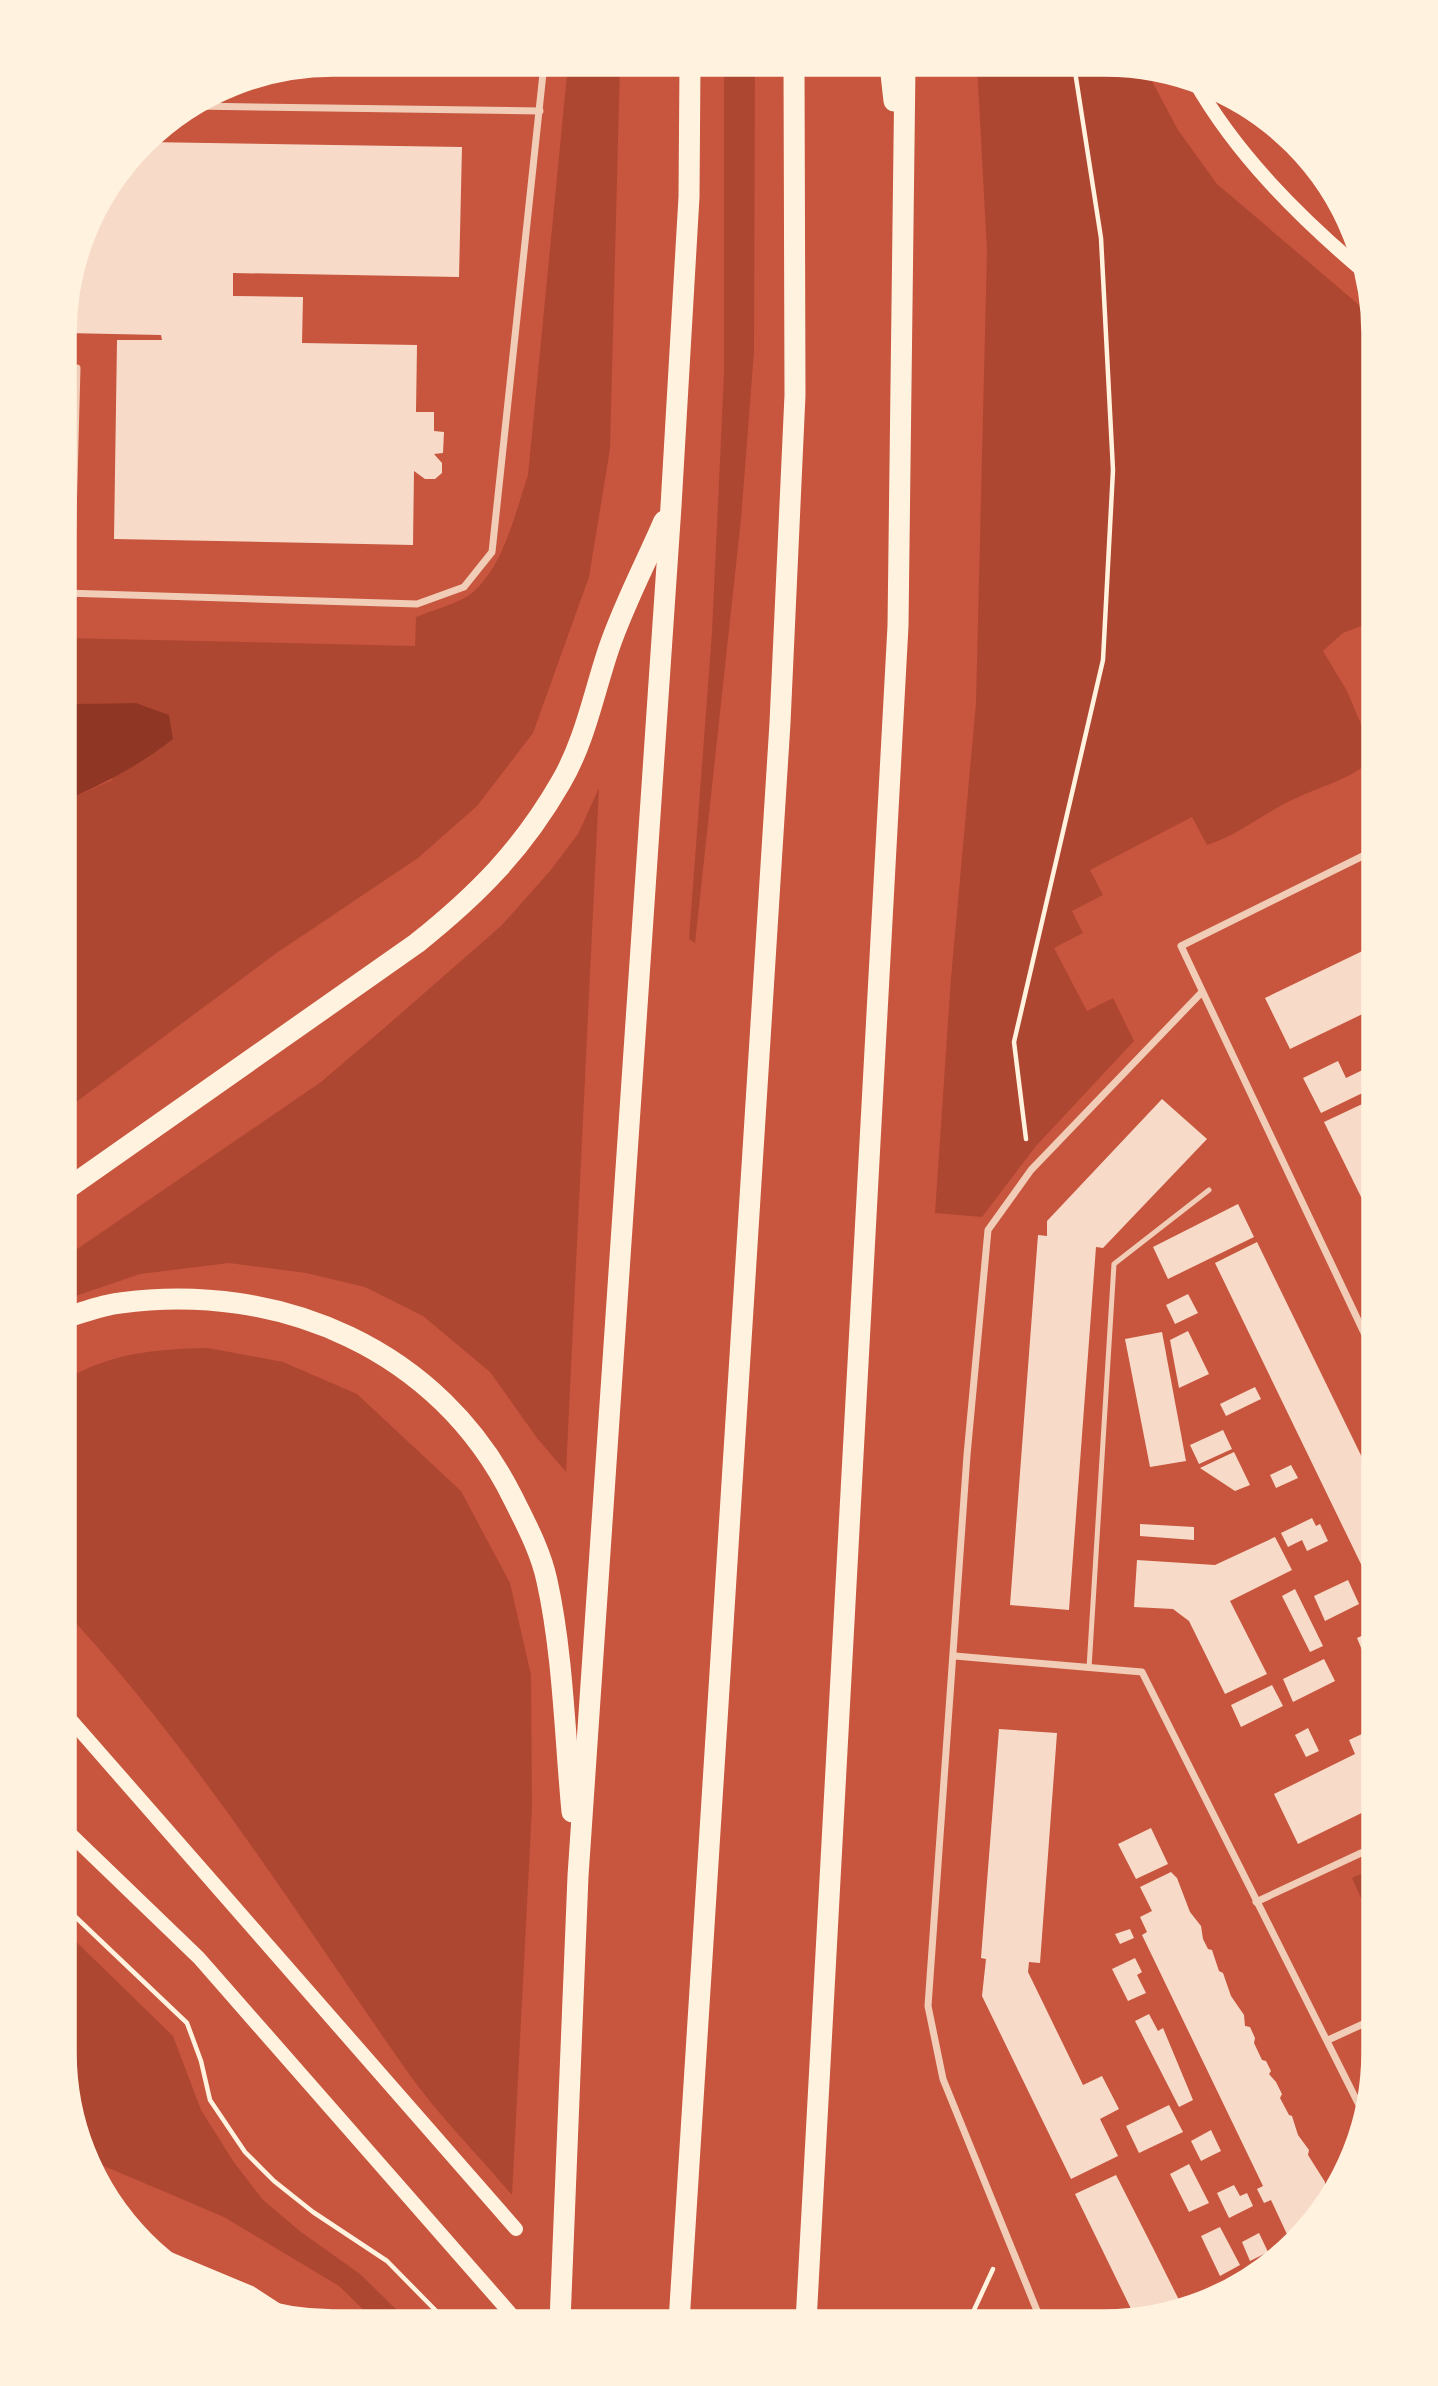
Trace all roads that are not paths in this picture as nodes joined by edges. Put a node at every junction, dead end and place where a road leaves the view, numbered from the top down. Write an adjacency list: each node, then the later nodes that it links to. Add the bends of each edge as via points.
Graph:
1 (543, 75): 8 (street)
2 (690, 75): 13 (highway, via 689,197)
3 (794, 75): 36 (highway, via 795,395 781,709)
4 (891, 75): 9 (highway)
5 (905, 75): 9 (highway)
6 (1204, 95): 10 (main road, via 1270,183)
7 (211, 106): 8 (street)
8 (540, 111): 14 (street, via 492,552 464,587 417,604)
9 (903, 183): 37 (highway, via 898,626)
10 (1352, 261)
11 (77, 368): 12 (street)
12 (75, 418)
13 (671, 506): 17 (highway, via 610,646 587,722 562,780 499,872 417,943); 26 (highway)
14 (75, 593)
15 (1363, 856): 16 (street, via 1181,946)
16 (1202, 992): 20 (street); 21 (street, via 1031,1170 988,1230 967,1455)
17 (75, 1183)
18 (1209, 1190): 22 (lane, via 1114,1264)
19 (75, 1315): 26 (highway, via 118,1303 180,1298 258,1304 335,1328 400,1365 456,1412 496,1464 529,1530 547,1580)
20 (1363, 1331)
21 (955, 1656): 22 (street); 38 (street, via 928,2006 943,2079)
22 (1089, 1668): 27 (street, via 1142,1672)
23 (75, 1724): 31 (main road)
24 (75, 1839): 34 (main road, via 199,1958)
25 (1363, 1852): 27 (street)
26 (578, 1877): 35 (highway)
27 (1256, 1902): 29 (street)
28 (1363, 2024): 29 (street)
29 (1328, 2040): 30 (street)
30 (1358, 2103)
31 (516, 2229)
32 (193, 2269): 33 (main road)
33 (264, 2301)
34 (508, 2311)
35 (560, 2311)
36 (680, 2311)
37 (807, 2311)
38 (1037, 2311)

